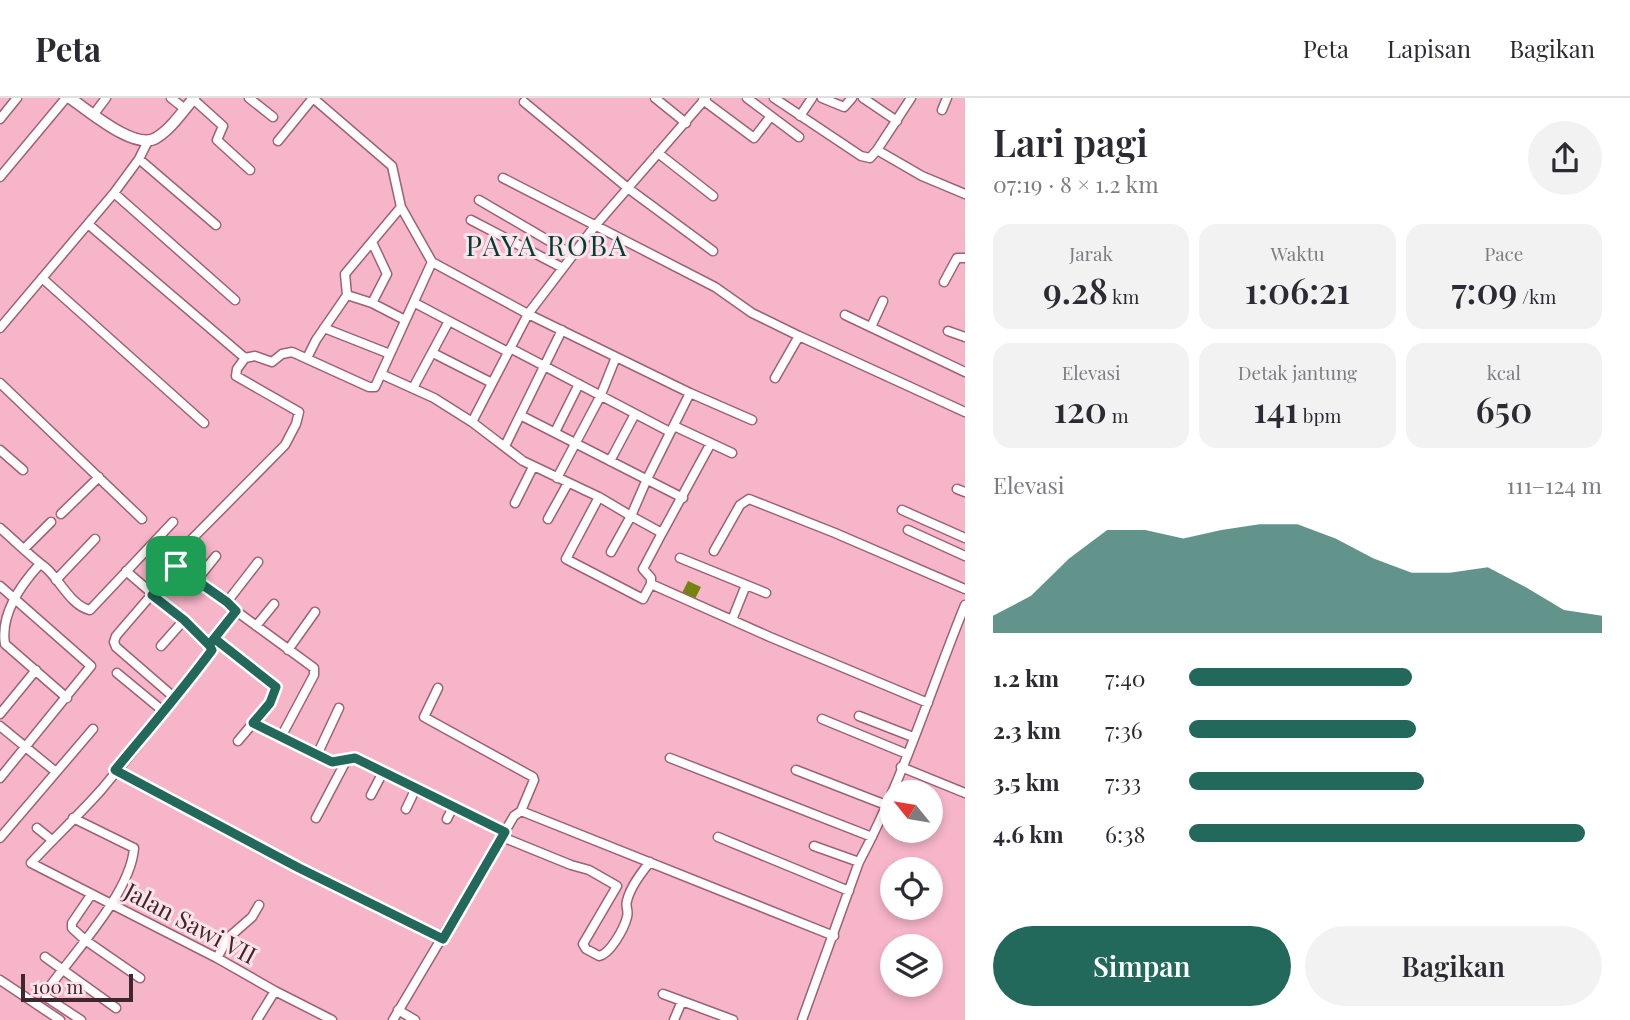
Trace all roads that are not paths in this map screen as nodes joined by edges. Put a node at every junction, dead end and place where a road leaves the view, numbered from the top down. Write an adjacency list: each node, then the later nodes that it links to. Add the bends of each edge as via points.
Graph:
1 (17, 98): 25 (street)
2 (68, 98): 21 (street); 35 (street)
3 (106, 98): 21 (street)
4 (171, 98): 19 (street)
5 (249, 98): 24 (street)
6 (313, 98): 30 (street); 42 (street, via 393,166)
7 (655, 98): 27 (street)
8 (747, 98): 22 (street)
9 (774, 98): 23 (street)
10 (812, 98): 23 (street)
11 (822, 98): 12 (street, via 844,107)
12 (852, 98)
13 (863, 98): 26 (street)
14 (911, 98): 26 (street)
15 (947, 98): 20 (street)
16 (193, 99): 19 (street); 34 (street, via 223,126 218,140)
17 (705, 99): 22 (street, via 754,138); 27 (street)
18 (524, 102): 37 (street)
19 (185, 108): 29 (street, via 157,138)
20 (942, 110)
21 (94, 114): 29 (street, via 135,140)
22 (771, 116): 28 (street)
23 (800, 116): 31 (street, via 861,156 870,158)
24 (273, 117)
25 (0, 119)
26 (897, 121): 31 (street)
27 (686, 123): 32 (street)
28 (799, 137)
29 (148, 141): 33 (street)
30 (278, 141)
31 (877, 150): 39 (street)
32 (658, 153): 37 (street); 40 (street)
33 (139, 159): 38 (street); 45 (street)
34 (250, 170)
35 (0, 177)
36 (503, 178): 46 (street)
37 (629, 189): 46 (street); 48 (street)
38 (114, 193): 44 (street); 56 (street)
39 (965, 194)
40 (712, 196)
41 (479, 200): 49 (street)
42 (401, 207): 47 (street); 51 (street)
43 (471, 220): 52 (street)
44 (88, 225): 53 (street); 75 (street)
45 (216, 225)
46 (595, 226): 49 (street); 69 (street, via 715,287)
47 (372, 242): 55 (street, via 345,274); 58 (street, via 387,274)
48 (713, 251)
49 (573, 255): 52 (street)
50 (965, 258): 54 (street, via 957,258)
51 (432, 262): 59 (street); 60 (street)
52 (561, 267): 60 (street)
53 (42, 278): 65 (street); 92 (street)
54 (944, 282)
55 (347, 295): 58 (street); 66 (street)
56 (234, 300)
57 (883, 301): 64 (street)
58 (372, 303): 62 (street)
59 (415, 303): 62 (street); 63 (street)
60 (528, 314): 67 (street); 71 (street)
61 (845, 315): 64 (street)
62 (405, 320): 73 (street)
63 (449, 321): 71 (street); 72 (street)
64 (871, 327): 78 (street)
65 (0, 328)
66 (324, 328): 73 (street); 76 (street)
67 (562, 330): 74 (street); 77 (street)
68 (948, 331): 70 (street)
69 (799, 337): 80 (street); 87 (street)
70 (965, 337)
71 (509, 350): 77 (street); 82 (street)
72 (433, 353): 82 (street); 84 (street)
73 (390, 354): 79 (street)
74 (616, 357): 85 (street); 86 (street)
75 (245, 358): 76 (street, via 272,362 292,352); 130 (street, via 236,376 297,411 299,417 285,445 188,543)
76 (307, 358): 79 (street, via 372,388)
77 (545, 366): 83 (street); 89 (street)
78 (965, 372)
79 (382, 374): 84 (street)
80 (775, 378)
81 (0, 383): 103 (street)
82 (492, 383): 91 (street)
83 (579, 384): 86 (street); 94 (street)
84 (413, 388): 91 (street)
85 (690, 393): 90 (street); 93 (street)
86 (600, 397): 88 (street); 95 (street)
87 (965, 412)
88 (635, 414): 93 (street); 100 (street)
89 (520, 415): 94 (street); 97 (street)
90 (752, 420)
91 (472, 422): 97 (street)
92 (204, 424)
93 (672, 429): 96 (street); 105 (street)
94 (555, 432): 95 (street)
95 (576, 443): 100 (street); 104 (street)
96 (711, 443): 99 (street); 108 (street)
97 (505, 446): 101 (street)
98 (0, 450): 102 (street)
99 (732, 453)
100 (610, 461): 105 (street)
101 (533, 467): 104 (street); 109 (street)
102 (23, 470)
103 (99, 477): 111 (street); 113 (street)
104 (557, 478): 106 (street)
105 (647, 479): 108 (street); 112 (street)
106 (568, 483): 107 (street); 114 (street)
107 (599, 497): 112 (street); 134 (street, via 566,559 643,599)
108 (683, 498): 119 (street)
109 (515, 503)
110 (902, 510): 120 (street)
111 (61, 514)
112 (631, 516): 119 (street); 124 (street)
113 (142, 519)
114 (548, 519)
115 (51, 522): 122 (street)
116 (173, 522): 131 (street)
117 (0, 528): 122 (street)
118 (908, 530): 126 (street)
119 (663, 533): 134 (street, via 643,569 651,576)
120 (965, 538)
121 (95, 539): 132 (street)
122 (24, 549): 129 (street)
123 (714, 551): 137 (street, via 743,502 752,500)
124 (611, 552)
125 (216, 556): 133 (street)
126 (965, 556)
127 (680, 558): 135 (street)
128 (258, 562): 141 (street)
129 (39, 565): 132 (street); 140 (street)
130 (176, 566): 133 (street); 139 (street)
131 (126, 571): 132 (street, via 90,610); 139 (street)
132 (56, 580)
133 (196, 580): 141 (street)
134 (651, 584): 147 (street)
135 (746, 585): 138 (street); 147 (street)
136 (0, 586): 140 (street)
137 (965, 589)
138 (766, 593)
139 (152, 595): 146 (street); 157 (street, via 114,642)
140 (11, 596): 151 (street, via 2,626); 156 (street, via 91,666)
141 (227, 602): 144 (street)
142 (274, 604): 148 (street)
143 (965, 605): 158 (street)
144 (236, 611): 148 (street); 149 (street)
145 (315, 612): 152 (street)
146 (184, 620): 149 (street); 150 (street)
147 (732, 620): 158 (street)
148 (256, 626): 152 (street)
149 (212, 642): 157 (street, via 212,650); 164 (street, via 276,687 270,703)
150 (161, 646)
151 (3, 647): 153 (street)
152 (288, 650): 167 (street, via 315,672)
153 (36, 670): 156 (street); 161 (street)
154 (117, 673): 160 (street)
155 (438, 688): 188 (street, via 424,717 533,777)
156 (67, 698): 170 (street)
157 (176, 698): 160 (street)
158 (929, 703): 168 (street)
159 (339, 708): 172 (street)
160 (163, 711): 176 (street)
161 (0, 715)
162 (859, 716): 168 (street)
163 (822, 719): 171 (street)
164 (253, 723): 167 (street); 169 (street)
165 (0, 726): 170 (street)
166 (93, 729): 178 (street)
167 (281, 737): 172 (street)
168 (913, 737): 171 (street)
169 (238, 741)
170 (26, 748): 178 (street); 180 (street)
171 (907, 754): 175 (street)
172 (317, 755): 174 (street, via 332,762)
173 (670, 758): 195 (street)
174 (347, 759): 179 (street, via 355,758); 190 (street)
175 (901, 767): 181 (street); 183 (street)
176 (115, 770): 189 (street); 207 (street)
177 (796, 770): 185 (street)
178 (56, 772): 196 (street)
179 (383, 772): 182 (street); 184 (street)
180 (0, 778)
181 (896, 780)
182 (416, 788): 186 (street); 187 (street)
183 (965, 793)
184 (371, 795)
185 (880, 803)
186 (453, 807): 191 (street); 194 (street)
187 (405, 809)
188 (522, 811): 194 (street); 200 (street)
189 (73, 818): 198 (street); 204 (street, via 134,848)
190 (316, 818)
191 (447, 819)
192 (880, 819): 195 (street)
193 (37, 828): 198 (street)
194 (504, 835): 200 (street, via 617,886 583,944 599,956 608,952 625,922 627,900); 207 (street)
195 (872, 837): 201 (street)
196 (0, 838)
197 (718, 838): 202 (street)
198 (52, 840): 203 (street, Jalan Sawi VII, via 31,863)
199 (814, 846): 201 (street)
200 (650, 862): 206 (street)
201 (859, 862): 202 (street)
202 (849, 891): 206 (street)
203 (91, 895): 204 (street, Jalan Sawi VII); 208 (street, via 71,925)
204 (111, 904): 208 (street); 210 (street, Jalan Sawi VII)
205 (259, 905): 210 (street, via 228,938)
206 (834, 936): 228 (street)
207 (443, 939): 218 (street)
208 (85, 940): 211 (street); 212 (street)
209 (45, 957): 211 (street)
210 (217, 958): 214 (street, Jalan Sawi VII)
211 (62, 969): 217 (street); 221 (street, via 45,995)
212 (140, 978)
213 (0, 980): 220 (street)
214 (275, 991): 222 (street); 223 (street, Jalan Sawi VII)
215 (663, 994): 216 (street)
216 (682, 1001): 219 (street); 226 (street)
217 (116, 1008)
218 (398, 1010): 224 (street); 225 (street)
219 (715, 1017): 227 (street)
220 (60, 1020)
221 (81, 1020)
222 (257, 1020)
223 (332, 1020)
224 (393, 1020)
225 (415, 1020)
226 (674, 1020)
227 (733, 1020)
228 (802, 1020)

